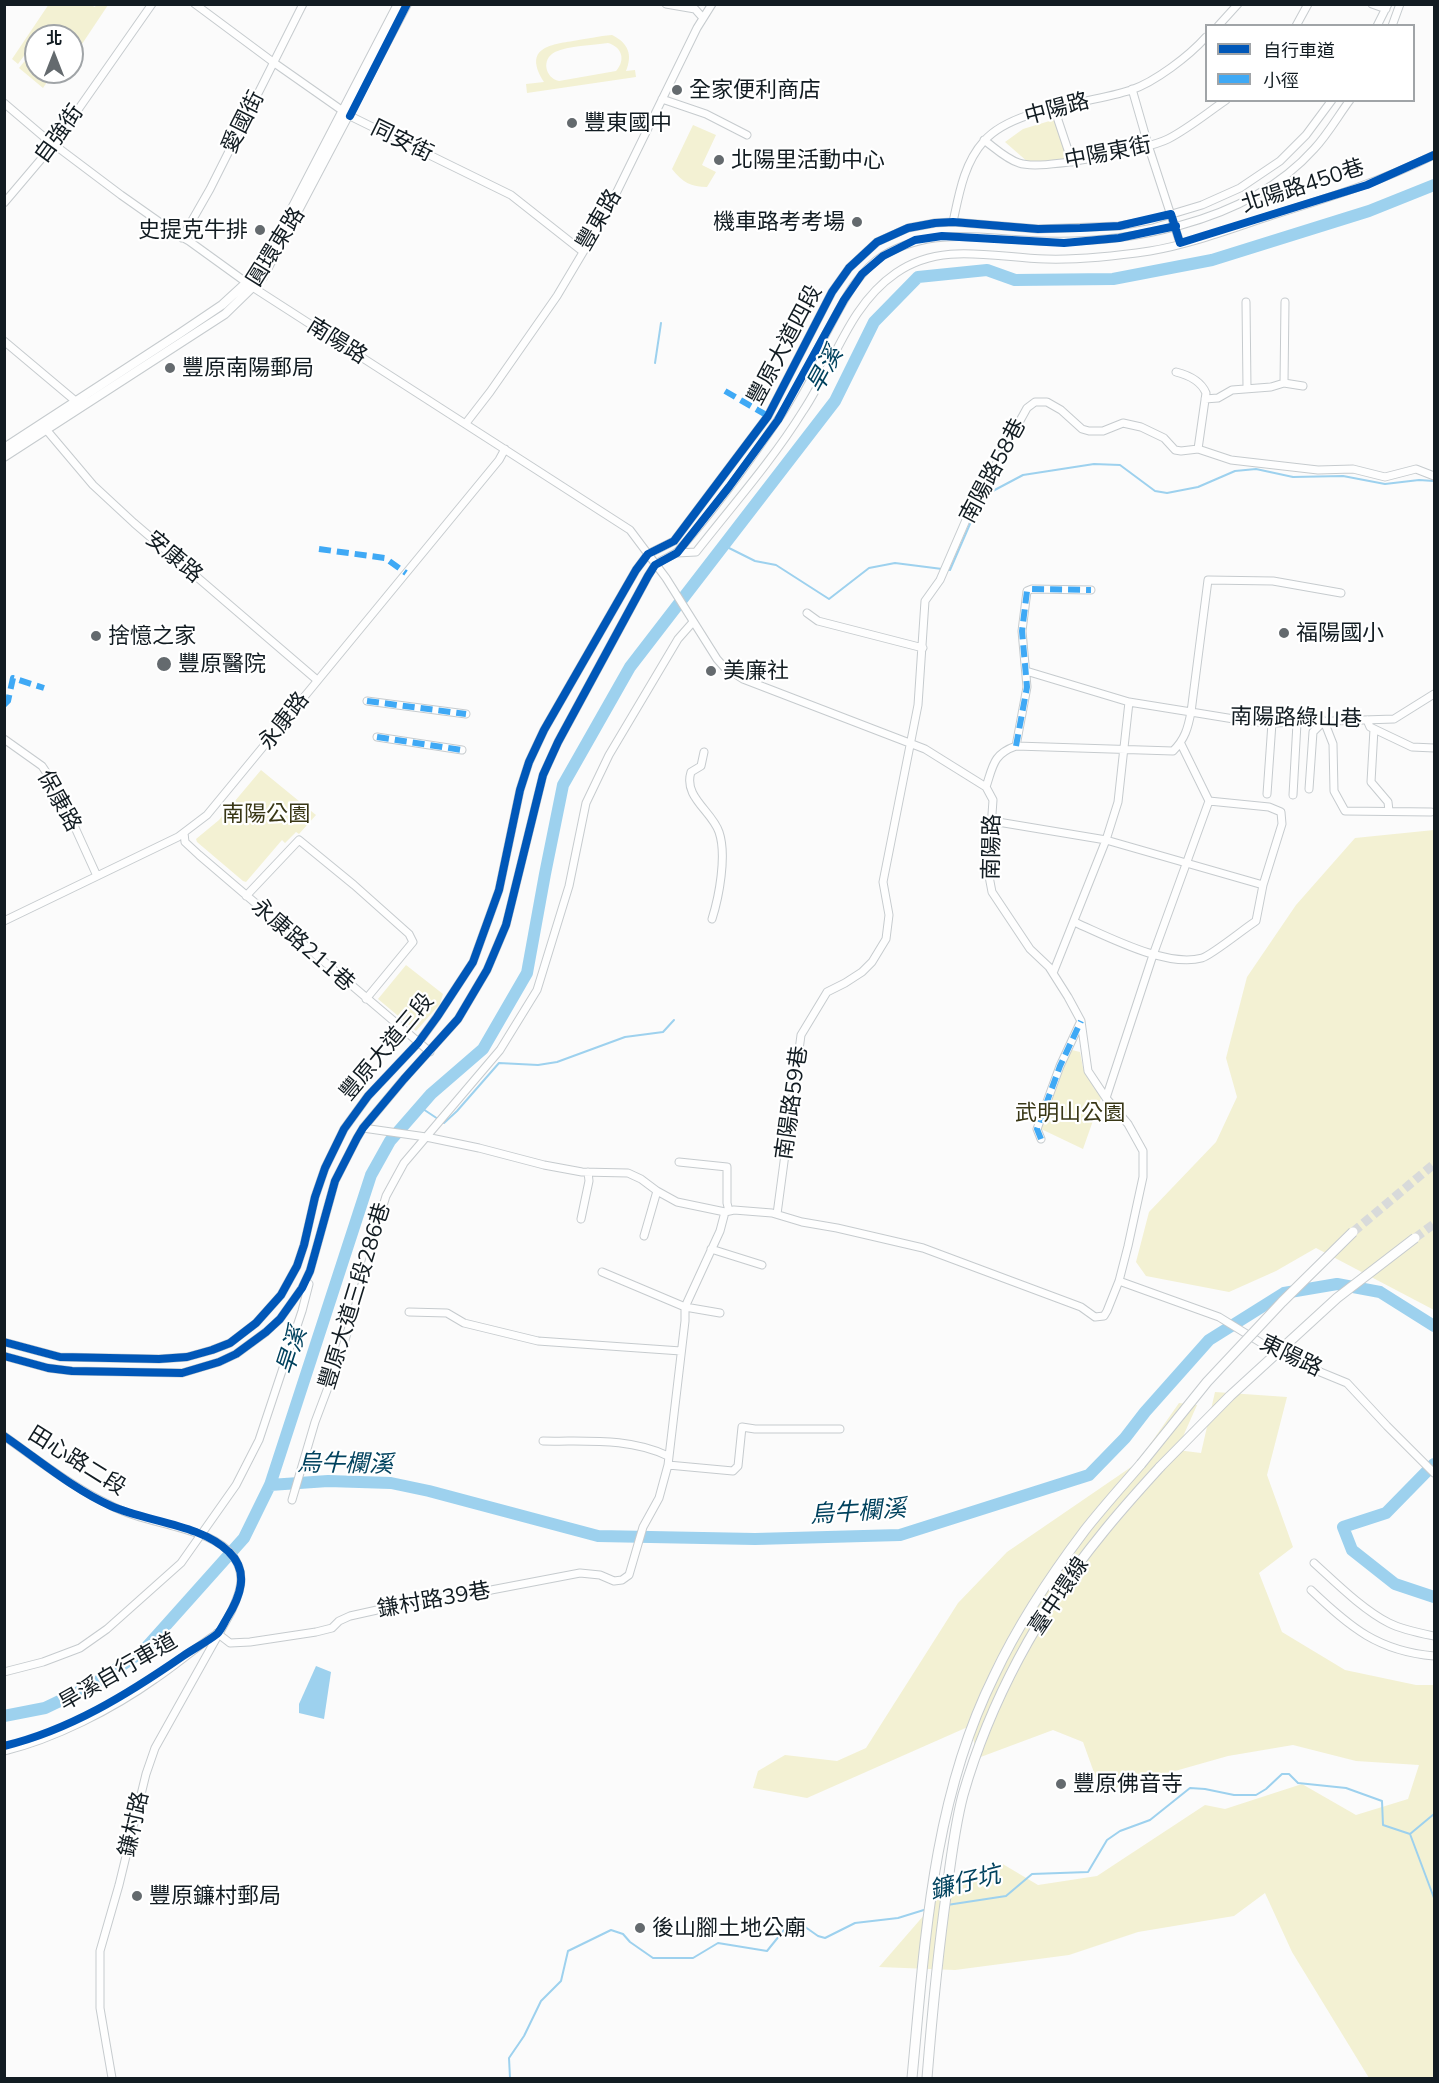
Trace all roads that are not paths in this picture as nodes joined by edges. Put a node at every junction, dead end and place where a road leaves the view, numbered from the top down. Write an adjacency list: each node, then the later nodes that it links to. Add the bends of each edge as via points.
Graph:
1 (152, 4): 30 (street, 自強街)
2 (195, 4): 19 (street, 同安街)
3 (303, 4): 19 (street, 愛國街)
4 (398, 4): 27 (main road, 圓環東路)
5 (407, 4): 27 (main road, 圓環東路)
6 (666, 4): 13 (street, via 695,9)
7 (712, 4): 13 (street, 豐東路)
8 (1238, 4): 14 (street)
9 (1308, 4): 15 (street)
10 (1372, 4): 12 (street)
11 (1400, 4): 17 (street)
12 (1387, 7): 16 (street)
13 (703, 18): 21 (street, 豐東路)
14 (1220, 24)
15 (1297, 24)
16 (1378, 24)
17 (1393, 24)
18 (1205, 39): 20 (street, 中陽路, via 1157,76)
19 (273, 62): 27 (street, 同安街); 38 (street, 愛國街)
20 (1132, 89): 26 (street, 中陽路); 31 (street)
21 (662, 99): 28 (street, via 706,114); 40 (street, 豐東路, via 606,212)
22 (1223, 102): 31 (street, 中陽東街)
23 (1331, 102): 35 (street, 豐原大道四段, via 1306,135 1262,175 1212,201)
24 (1349, 102): 37 (street, 豐原大道四段, via 1314,149 1283,177 1242,202)
25 (4, 103): 30 (street, 南陽路)
26 (1054, 108): 29 (street, 中陽路, via 1015,120); 33 (street)
27 (347, 113): 40 (street, 同安街, via 511,195); 41 (main road, 圓環東路)
28 (747, 135)
29 (984, 140): 33 (street, 中陽東街, via 1021,164); 36 (street, 中陽路, via 964,175)
30 (54, 144): 34 (street, 自強街); 38 (street, 南陽路)
31 (1149, 148): 33 (street, 中陽東街); 35 (street)
32 (1434, 155): 39 (street, 北陽路450巷, via 1367,185)
33 (1072, 162)
34 (4, 202)
35 (1171, 214): 36 (street, 豐原大道四段, via 1119,226 1080,228); 37 (street)
36 (953, 222): 59 (street, 豐原大道四段, via 908,228 877,242 849,268 832,292 768,416 674,541)
37 (1176, 226): 39 (street); 58 (street, 豐原大道四段, via 1119,238 1064,243 942,236 915,240 883,256 862,274 844,300 778,420)
38 (182, 238): 41 (street, 南陽路)
39 (1180, 243): 58 (street, 北陽路450巷, via 1106,256 1046,259 966,252 939,255 897,272 865,301 802,413 722,519 696,552)
40 (582, 251): 51 (street, 豐東路, via 557,296)
41 (250, 286): 50 (main road, 圓環東路, via 225,314); 51 (street, 南陽路)
42 (1246, 302): 48 (street)
43 (1285, 302): 46 (street)
44 (4, 341): 50 (street)
45 (1176, 372): 49 (street, via 1203,386)
46 (1284, 383): 47 (street); 48 (street)
47 (1303, 386)
48 (1247, 388): 49 (street)
49 (1205, 399): 55 (street)
50 (79, 403): 52 (main road, 圓環東路)
51 (466, 423): 54 (street, 南陽路)
52 (44, 426): 53 (main road, 圓環東路); 56 (main road, 圓環東路); 67 (street, 安康路, via 93,485)
53 (4, 448)
54 (505, 449): 59 (street, 南陽路, via 630,530); 67 (street, 永康路)
55 (1198, 449): 57 (street, 南陽路58巷, via 1231,460 1318,471 1353,469 1386,477 1416,469); 65 (street, 南陽路58巷, via 1175,450 1164,438 1123,423 1103,431 1082,429 1061,410 1047,402 1035,402 1027,408 969,513 940,580 926,601)
56 (4, 457)
57 (1434, 476)
58 (677, 553): 60 (street, 豐原大道四段)
59 (648, 554): 60 (street, 南陽路); 108 (street, 豐原大道三段, via 544,730 520,789 499,890 483,939 450,1000)
60 (655, 565): 64 (street, 南陽路); 109 (street, 豐原大道三段, via 543,775 506,925 487,970 458,1019)
61 (1091, 590): 66 (street, via 1028,591 1022,631)
62 (1341, 592): 71 (street, via 1273,581 1208,580)
63 (807, 613): 65 (street, via 818,621)
64 (692, 620): 80 (street, 南陽路, via 717,659 742,679); 112 (street, 豐原大道三段286巷, via 609,755 586,803 569,886 537,990 500,1050)
65 (923, 648): 80 (street, 南陽路58巷)
66 (1026, 671): 70 (street, 南陽路綠山巷); 82 (street, via 1027,687)
67 (317, 680): 95 (street, 永康路, via 237,781 207,815)
68 (1434, 694): 73 (street, 南陽路綠山巷, via 1394,719)
69 (368, 701): 72 (street)
70 (1129, 702): 71 (street, 南陽路綠山巷); 84 (street)
71 (1191, 712): 75 (street, 南陽路綠山巷); 81 (street)
72 (466, 714)
73 (1367, 720): 74 (street, 南陽路綠山巷); 77 (street)
74 (1324, 721): 76 (street, 南陽路綠山巷); 88 (street, via 1313,732); 92 (street, via 1333,744 1334,791 1345,811)
75 (1272, 723): 76 (street, 南陽路綠山巷); 89 (street)
76 (1297, 723): 90 (street)
77 (1374, 729): 83 (street, via 1412,747); 92 (street, via 1371,782 1388,802)
78 (377, 737): 85 (street)
79 (4, 739): 98 (street, 保康路, via 42,766)
80 (911, 743): 87 (street, 南陽路, via 941,757); 118 (street, 南陽路59巷, via 883,882 889,915 886,939 862,972 827,992 801,1035)
81 (1181, 744): 84 (street, via 1173,751); 91 (street)
82 (1016, 746): 84 (street); 87 (street, via 996,759)
83 (1434, 748)
84 (1124, 749): 96 (street, via 1119,802)
85 (462, 750)
86 (704, 752): 101 (street, via 700,766 690,772 689,778 690,789 720,833 721,883)
87 (986, 787): 94 (street, 南陽路, via 993,800)
88 (1309, 789)
89 (1267, 794)
90 (1293, 795)
91 (1209, 801): 97 (street); 99 (street, via 1269,807 1281,812 1282,824)
92 (1389, 811): 93 (street)
93 (1431, 812)
94 (992, 821): 96 (street); 105 (street, 南陽路, via 988,871 992,892 1030,949)
95 (184, 833): 98 (street, 永康路); 100 (street, 永康路211巷, via 185,842)
96 (1106, 840): 97 (street); 103 (street)
97 (1186, 863): 99 (street); 104 (street)
98 (97, 876): 102 (street, 永康路)
99 (1263, 885): 104 (street, via 1256,921 1203,958)
100 (246, 896): 106 (street, 永康路211巷); 106 (street, via 299,840 354,885 410,934 413,942)
101 (712, 919)
102 (4, 921)
103 (1074, 922): 104 (street); 105 (street)
104 (1153, 955): 110 (street)
105 (1053, 973): 107 (street, 南陽路)
106 (366, 999): 108 (street, 永康路211巷)
107 (1081, 1021): 110 (street, 南陽路, via 1088,1071); 113 (street, via 1036,1129)
108 (417, 1043): 109 (street, 永康路211巷); 131 (street, 豐原大道三段, via 368,1096 344,1129 325,1168 290,1281 255,1323 230,1343 187,1357 120,1359 60,1357)
109 (430, 1052): 111 (street, 豐原大道三段)
110 (1106, 1098): 126 (street, 南陽路, via 1128,1124 1143,1151 1144,1162)
111 (363, 1128): 112 (street); 133 (street, 豐原大道三段, via 335,1181 302,1288 280,1319 237,1354 203,1367 158,1374 72,1371)
112 (424, 1137): 115 (street); 140 (street, 豐原大道三段286巷, via 386,1196 341,1353)
113 (1041, 1139)
114 (679, 1162): 117 (street, via 727,1167)
115 (588, 1172): 116 (street, via 628,1173); 119 (street)
116 (657, 1191): 117 (street, via 677,1202); 121 (street)
117 (727, 1212): 118 (street); 123 (street)
118 (777, 1214): 126 (street, 南陽路, via 923,1248 1081,1307 1095,1317 1104,1316)
119 (581, 1219)
120 (1353, 1232): 151 (highway, 臺中環線, bridge, via 1207,1382 1085,1529 994,1674 951,1789 934,1871)
121 (644, 1236)
122 (1415, 1238): 152 (highway, 臺中環線, bridge, via 1337,1298 1230,1396 1100,1536 1045,1613 993,1712 963,1795 937,1958)
123 (711, 1249): 124 (street); 128 (street)
124 (762, 1265)
125 (602, 1272): 128 (street)
126 (1119, 1281): 139 (street, 東陽路, via 1207,1312 1273,1349 1347,1383)
127 (309, 1284): 141 (street, via 259,1440 236,1485)
128 (685, 1307): 130 (street); 132 (street)
129 (409, 1312): 132 (street, via 447,1313 464,1323 538,1341)
130 (720, 1313)
131 (4, 1342)
132 (681, 1351): 137 (street)
133 (4, 1356)
134 (840, 1429): 138 (street, via 742,1427 738,1466 733,1471)
135 (4, 1436): 141 (street, 田心路二段, via 108,1505)
136 (543, 1441): 137 (street, via 621,1442)
137 (668, 1456): 138 (street)
138 (668, 1465): 145 (street, 鎌村路39巷, via 659,1498 643,1527 628,1575 622,1580 580,1573 431,1598 350,1616 332,1628 316,1632 250,1642 230,1643)
139 (1434, 1473)
140 (292, 1500)
141 (201, 1534): 143 (street, 田心路二段, via 234,1557 240,1570); 148 (street, via 181,1563 80,1648)
142 (1314, 1563): 146 (street, via 1388,1622)
143 (241, 1589): 145 (street, 鎌村路)
144 (1311, 1590): 147 (street, via 1364,1635 1385,1646)
145 (217, 1633): 149 (street, via 127,1698 22,1747); 150 (street, 鎌村路, via 154,1748 100,1951 100,2008)
146 (1434, 1636)
147 (1434, 1656)
148 (4, 1672)
149 (4, 1750)
150 (112, 2079)
151 (912, 2079)
152 (927, 2079)

